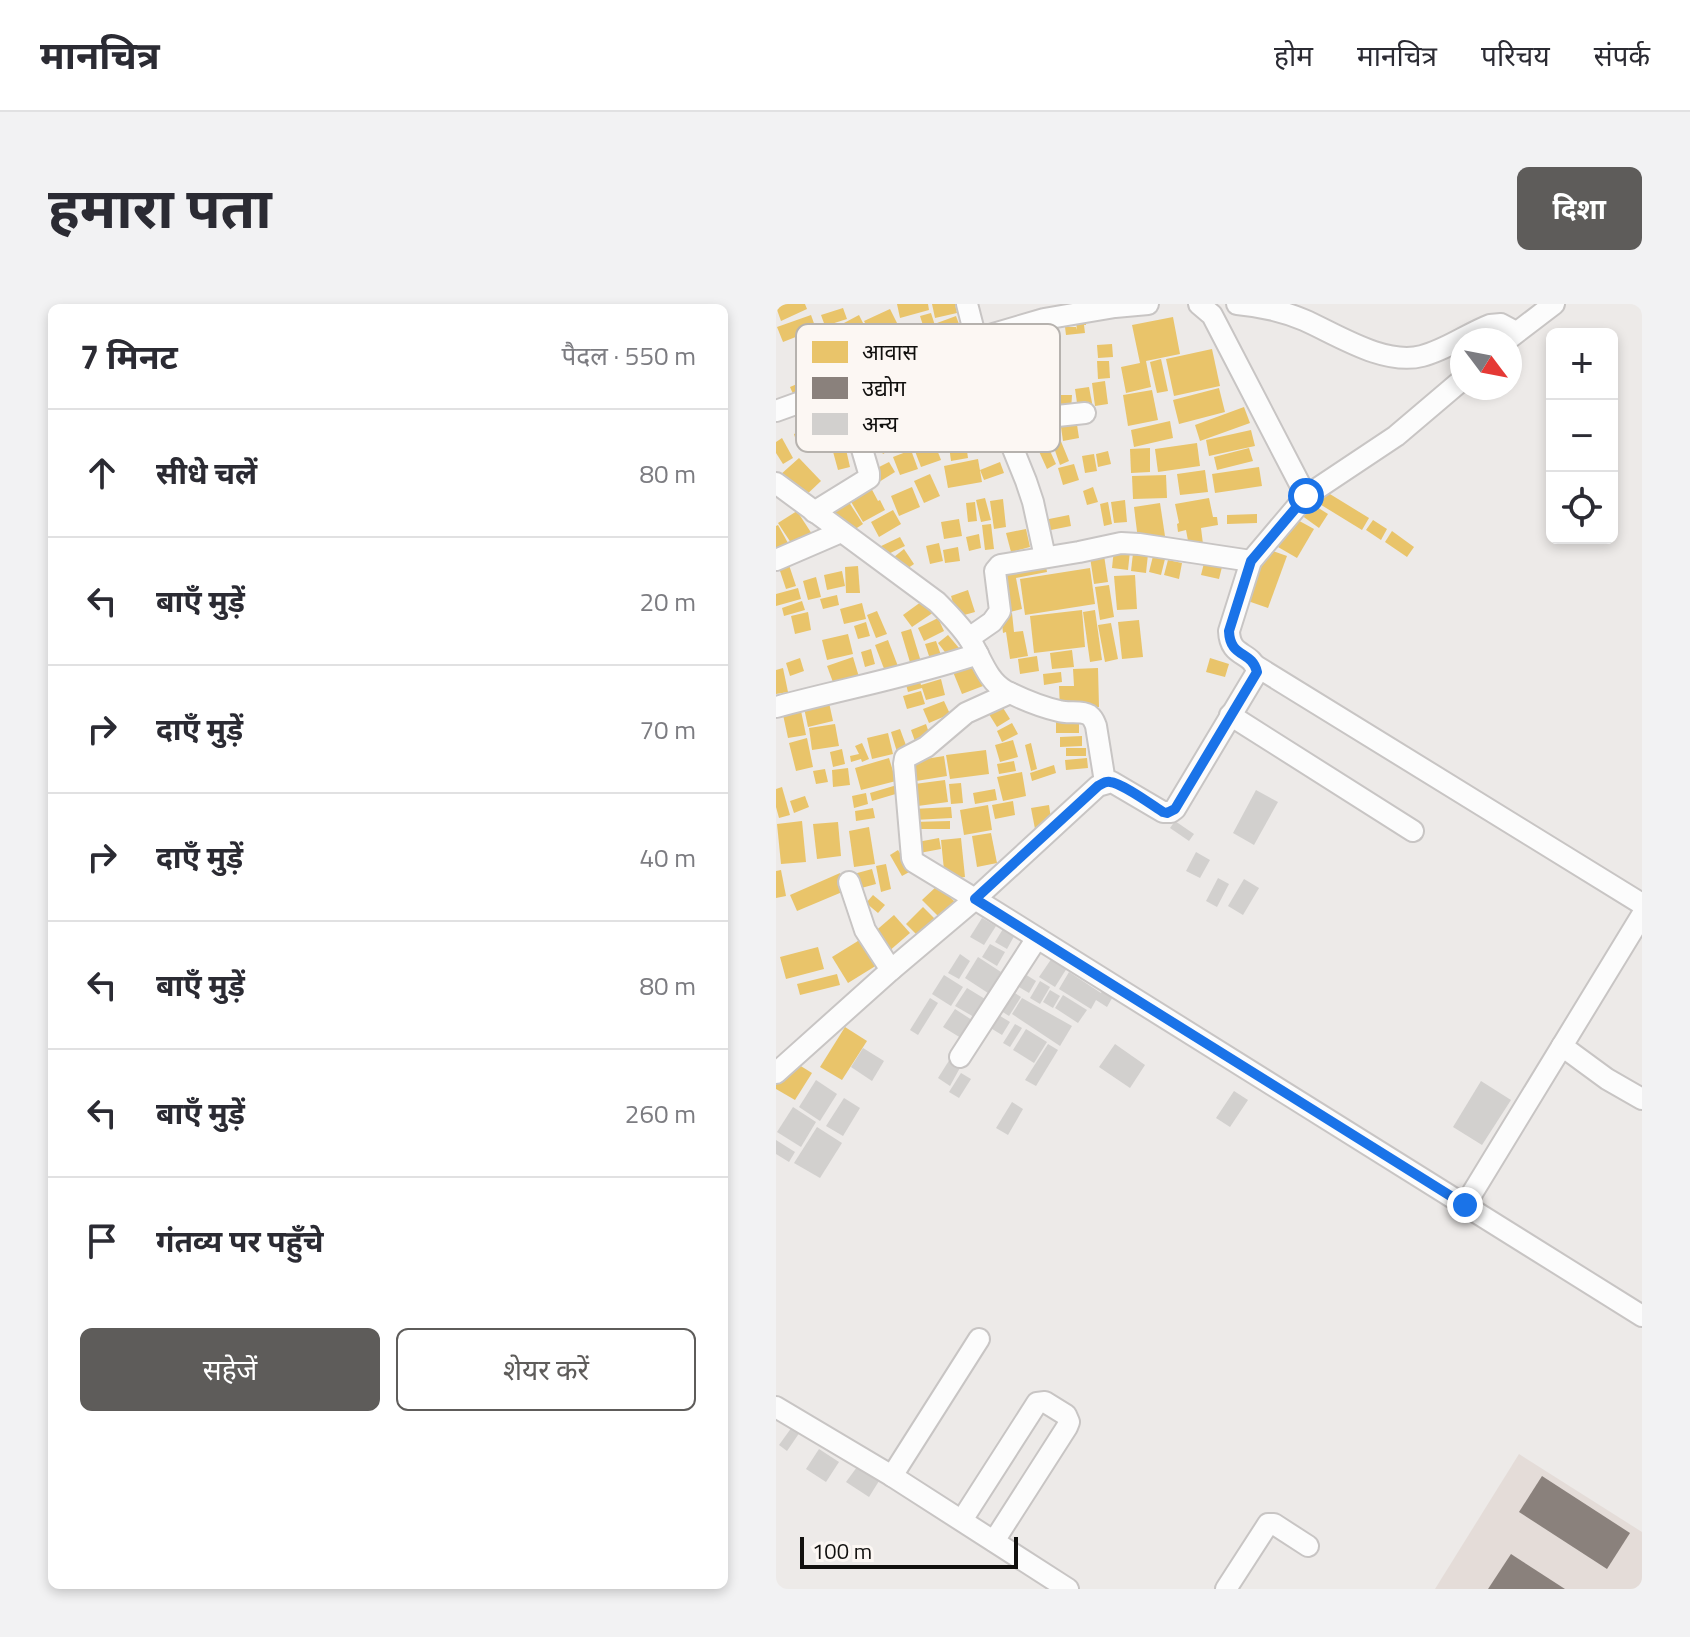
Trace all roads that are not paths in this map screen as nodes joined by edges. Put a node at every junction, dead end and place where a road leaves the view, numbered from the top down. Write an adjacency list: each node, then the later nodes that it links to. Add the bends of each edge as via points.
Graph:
1 (967, 304): 6 (street)
2 (1148, 304): 7 (street)
3 (1237, 304): 11 (street, via 1303,319 1353,344 1398,357 1419,357)
4 (1554, 304): 10 (street)
5 (1207, 305): 20 (street)
6 (970, 324)
7 (1027, 324)
8 (1483, 328): 9 (street)
9 (1505, 328)
10 (1522, 328)
11 (1450, 343)
12 (1450, 390): 20 (street, via 1396,436)
13 (796, 404): 14 (street)
14 (776, 411)
15 (1085, 413): 16 (street)
16 (1060, 416)
17 (863, 452): 21 (street, via 869,478)
18 (1014, 452): 23 (street, via 1033,502)
19 (776, 483): 21 (street)
20 (1306, 496): 25 (street)
21 (814, 512): 22 (street)
22 (841, 532): 24 (street); 26 (street, via 937,602)
23 (1045, 557): 25 (street, via 1121,543); 26 (street, via 997,567 1000,611)
24 (776, 560)
25 (1251, 561): 27 (street, via 1229,640)
26 (974, 646): 28 (street, via 996,684); 29 (street, via 926,671)
27 (1256, 666): 30 (street, via 1255,677); 35 (street)
28 (1010, 693): 31 (street, via 1059,711 1089,715 1096,726); 34 (street, via 966,713 904,761 914,862)
29 (776, 707)
30 (1230, 715): 31 (street, via 1171,812); 32 (street)
31 (1105, 782): 34 (street)
32 (1413, 831)
33 (849, 882): 38 (street, via 865,930)
34 (975, 899): 37 (street); 38 (street)
35 (1642, 904)
36 (1642, 915): 39 (street)
37 (1037, 938): 40 (street); 43 (street)
38 (891, 970): 41 (street)
39 (1562, 1046): 42 (street); 43 (street)
40 (960, 1057)
41 (776, 1073)
42 (1642, 1099)
43 (1465, 1205): 44 (street)
44 (1642, 1316)
45 (979, 1339): 47 (street)
46 (776, 1407): 47 (street)
47 (892, 1476): 48 (street)
48 (962, 1520): 49 (street); 49 (street, via 1037,1403 1066,1415 1067,1427)
49 (994, 1541): 51 (street)
50 (1308, 1546): 52 (street, via 1268,1524)
51 (1068, 1589)
52 (1226, 1589)

